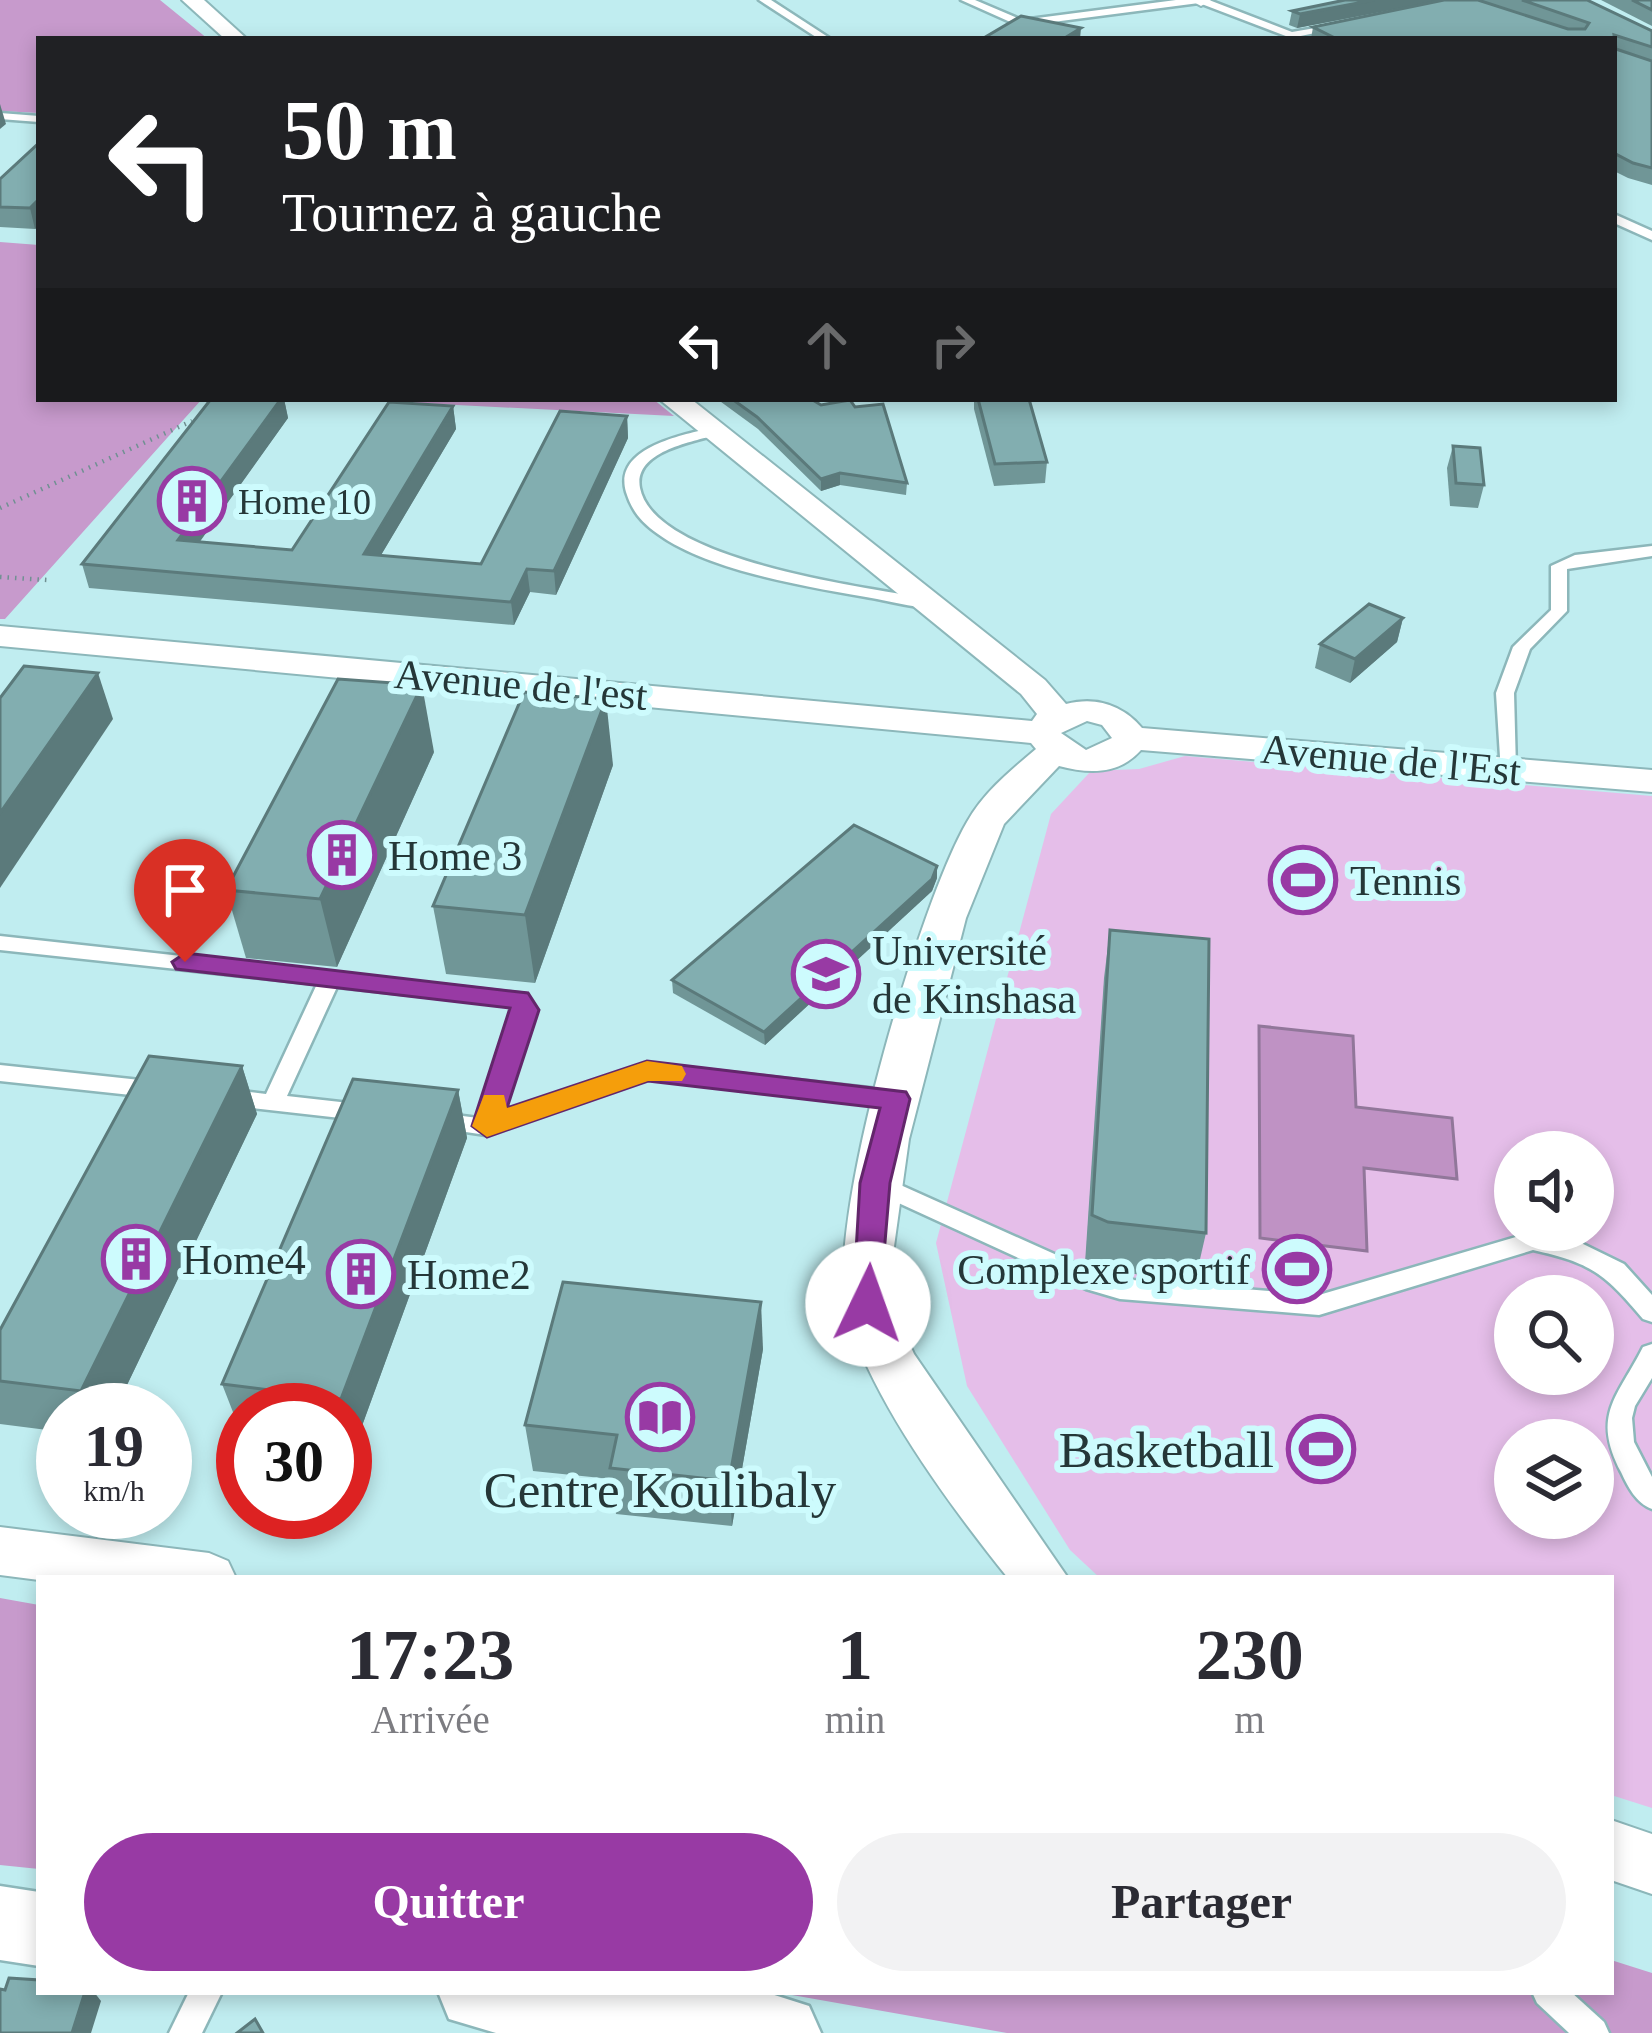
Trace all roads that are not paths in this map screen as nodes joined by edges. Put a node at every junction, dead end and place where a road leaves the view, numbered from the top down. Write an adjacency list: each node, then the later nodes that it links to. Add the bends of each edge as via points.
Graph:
1 (192, 0): 7 (street)
2 (764, 0): 8 (lane)
3 (966, 0): 6 (lane)
4 (1200, 0): 5 (lane, via 1291,35); 6 (lane)
5 (1363, 22)
6 (1021, 23): 9 (lane)
7 (234, 36)
8 (821, 36)
9 (1037, 36)
10 (0, 116): 11 (lane)
11 (36, 118)
12 (1617, 219): 13 (lane)
13 (1652, 236)
14 (678, 402): 15 (street)
15 (712, 432): 17 (street); 17 (lane, via 673,441 632,475 630,498 645,520 677,541 752,567)
16 (1652, 551): 21 (lane, via 1559,566 1559,611 1522,646 1505,693)
17 (925, 602): 19 (street, via 1033,687)
18 (0, 636): 19 (street, Avenue de l'est)
19 (1052, 733): 20 (street, Avenue de l'Est, via 1100,712); 20 (street, Avenue de l'Est, via 1078,760 1105,760); 26 (street, via 983,825)
20 (1131, 738): 21 (street, Avenue de l'Est)
21 (1507, 769): 22 (street, Avenue de l'Est)
22 (1652, 781)
23 (0, 943): 24 (lane)
24 (331, 977): 27 (lane); 28 (lane, via 524,1004)
25 (0, 1073): 27 (lane)
26 (896, 1099): 28 (lane, via 647,1071); 29 (street)
27 (272, 1102): 28 (lane)
28 (487, 1126)
29 (875, 1183): 30 (lane, via 1107,1287 1319,1305 1533,1240 1616,1270); 34 (street, via 868,1304 878,1332)
30 (1652, 1312)
31 (1652, 1354): 32 (lane, via 1620,1410 1622,1443)
32 (1652, 1497)
33 (0, 1551): 35 (street)
34 (1017, 1568)
35 (186, 1575)
36 (1614, 1851): 37 (street)
37 (1652, 1864)
38 (0, 1923): 39 (street)
39 (36, 1929)
40 (204, 1995): 43 (lane)
41 (498, 1995): 44 (street)
42 (1551, 1995): 45 (lane)
43 (185, 2033)
44 (782, 2033)
45 (1593, 2033)

